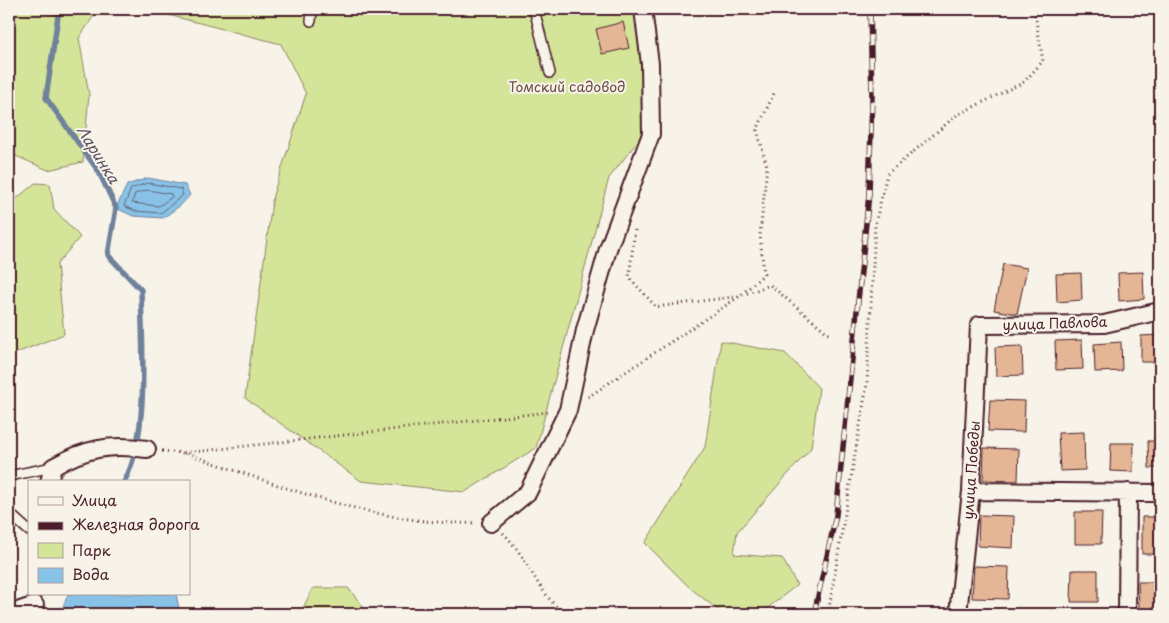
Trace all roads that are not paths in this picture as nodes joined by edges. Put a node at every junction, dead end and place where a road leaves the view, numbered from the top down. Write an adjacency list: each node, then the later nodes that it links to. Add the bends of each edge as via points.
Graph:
1 (312, 9): 4 (lane)
2 (534, 9): 5 (lane)
3 (643, 9): 15 (street, via 650,64 651,134 608,249 585,330 568,410 528,492)
4 (311, 21)
5 (550, 73)
6 (1160, 311): 7 (street, улица Павлова, via 1104,324)
7 (979, 325): 11 (street, улица Победы)
8 (147, 449): 9 (street, via 122,446 76,454)
9 (51, 474): 10 (lane)
10 (9, 476)
11 (970, 492): 12 (street); 19 (street, улица Победы)
12 (1128, 492): 13 (street); 20 (street)
13 (1160, 493)
14 (9, 513): 16 (lane)
15 (491, 523)
16 (28, 531)
17 (35, 605): 18 (street)
18 (9, 614)
19 (958, 614)
20 (1127, 614)

